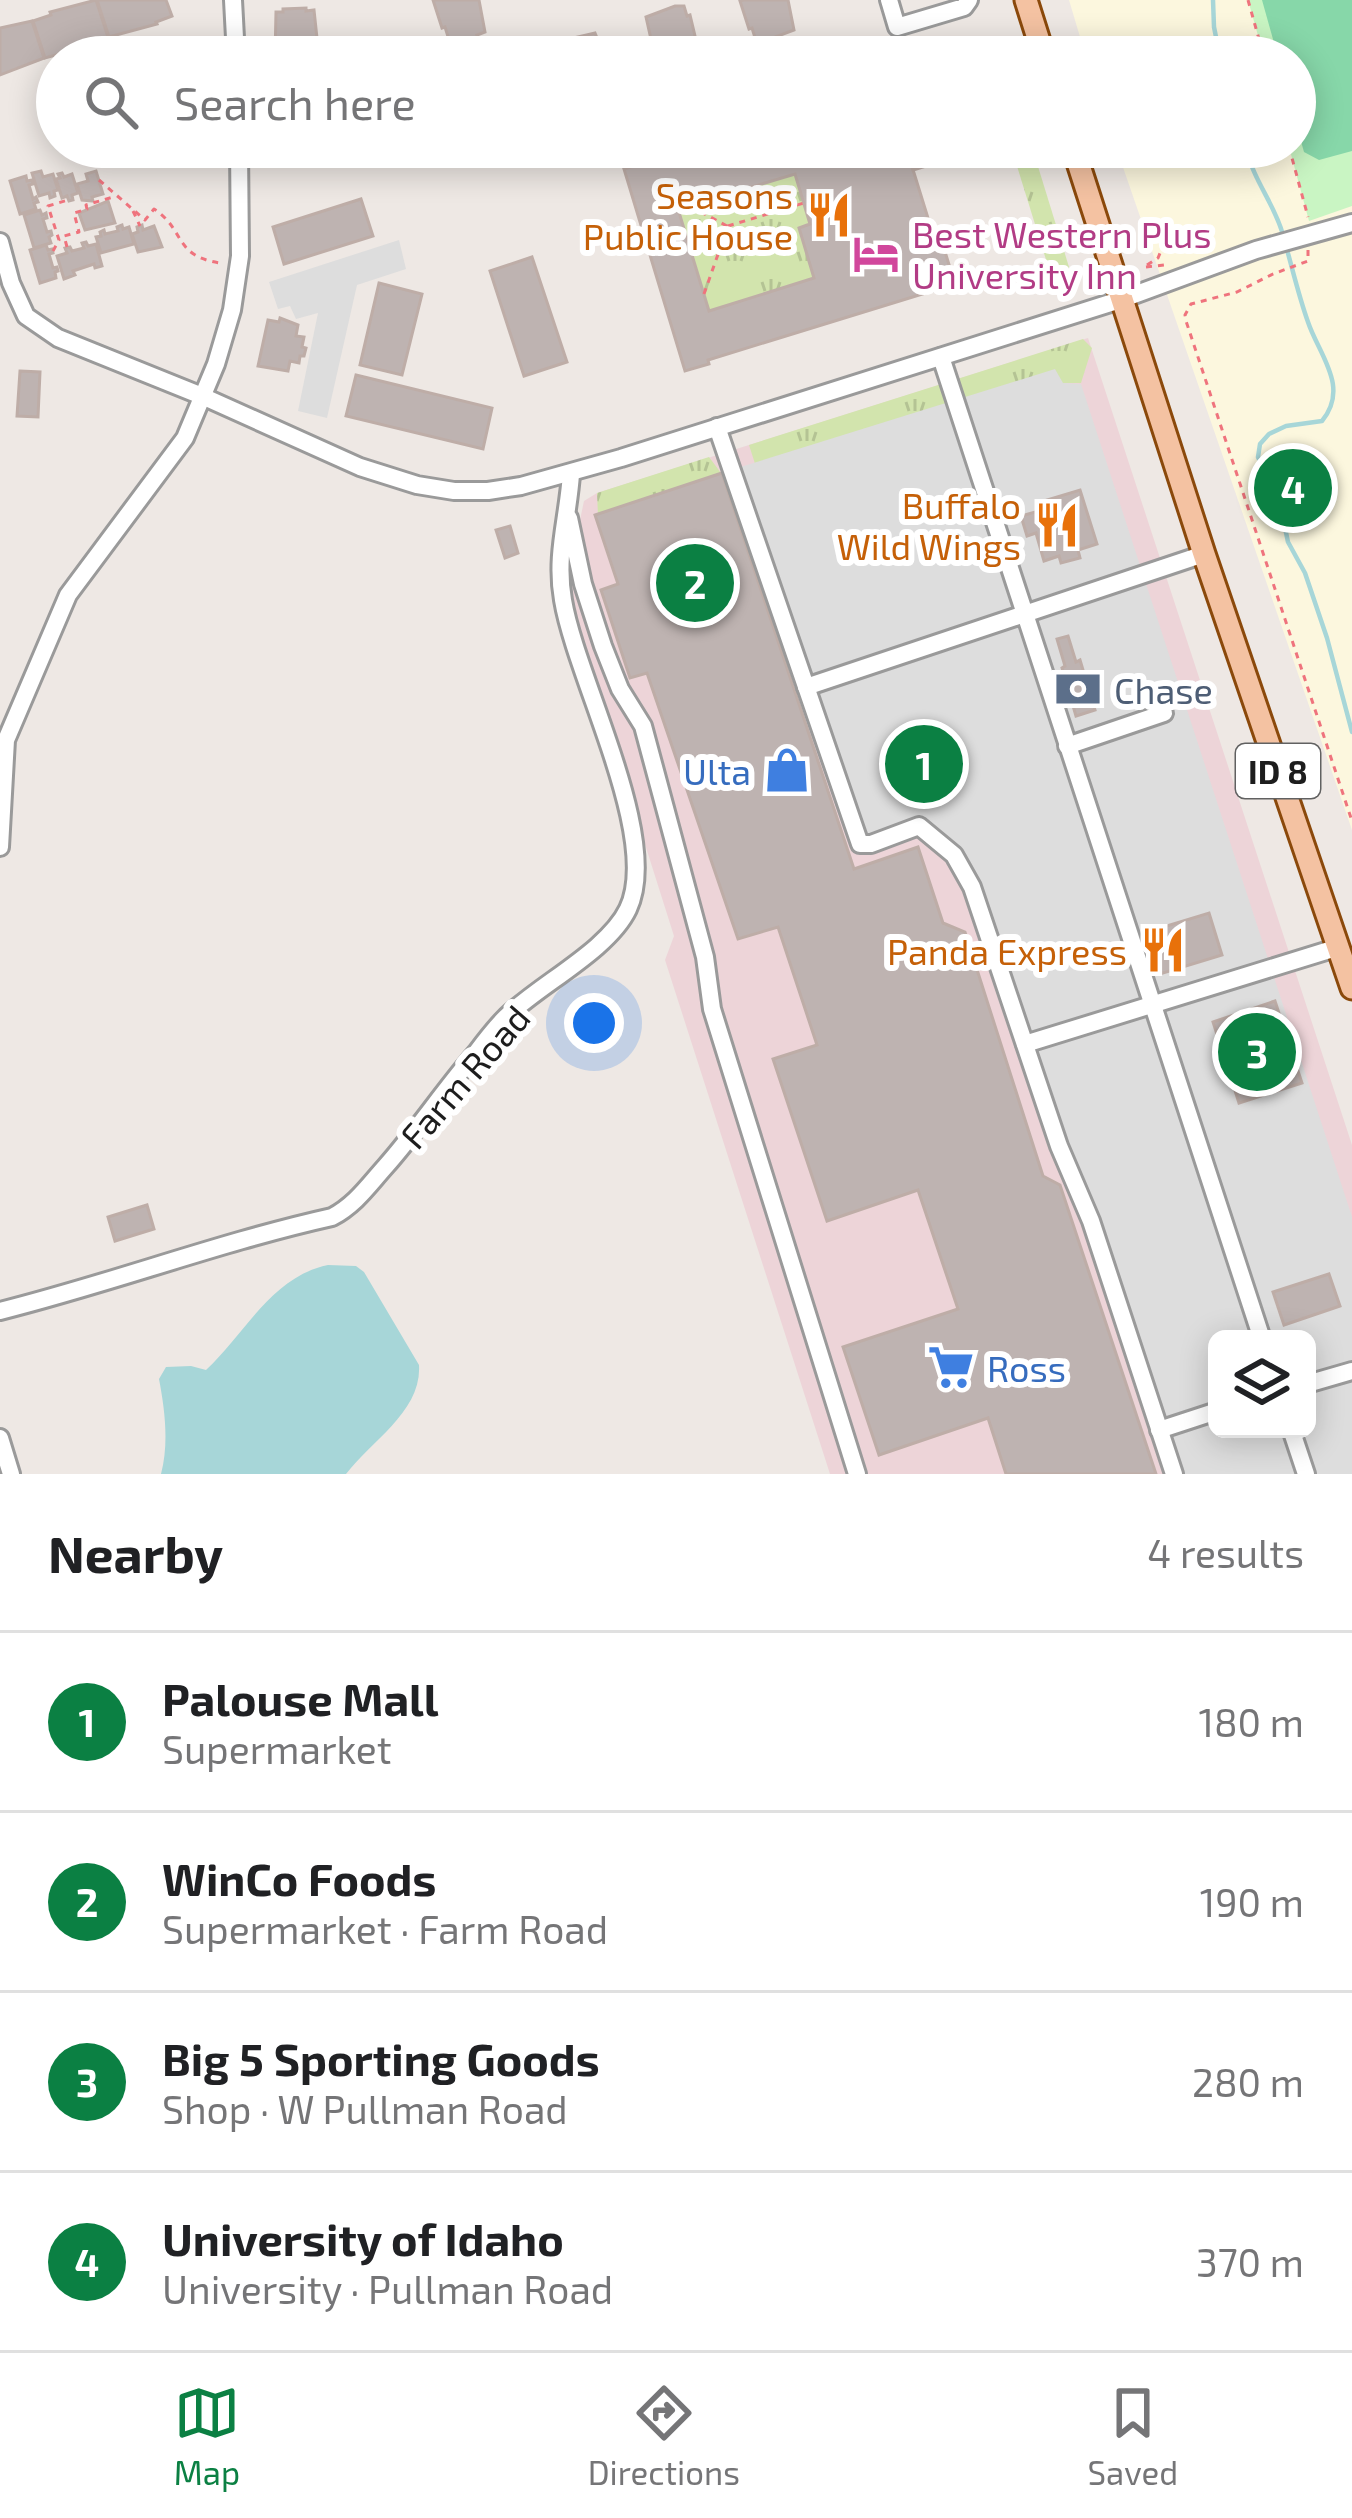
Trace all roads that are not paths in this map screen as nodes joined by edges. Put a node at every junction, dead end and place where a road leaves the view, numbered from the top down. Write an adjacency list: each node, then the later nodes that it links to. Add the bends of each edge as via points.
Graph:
1 (233, 0): 6 (street)
2 (911, 0): 5 (street)
3 (969, 0): 5 (street, via 897,27)
4 (1026, 0): 7 (main road)
5 (890, 3)
6 (235, 36)
7 (1037, 36)
8 (239, 168): 14 (street, via 234,294)
9 (1080, 168): 12 (main road, ID 8)
10 (1352, 223): 12 (street, via 1308,228)
11 (0, 242): 14 (street, via 26,316 58,338)
12 (1123, 299): 13 (street); 18 (main road, ID 8)
13 (941, 357): 15 (street); 19 (street)
14 (202, 396): 16 (street, via 417,484 488,490); 23 (street, via 185,438 68,595 6,740)
15 (717, 428): 16 (street); 20 (street)
16 (571, 473): 17 (street, Farm Road)
17 (568, 511): 28 (street, Farm Road, via 558,561 562,597 627,808 638,866 627,910 507,1016 349,1208); 37 (street, via 603,646 643,726 712,1009)
18 (1204, 554): 19 (street); 24 (main road, ID 8)
19 (1024, 614): 20 (street); 22 (street)
20 (806, 687): 27 (street, via 860,844 919,826 954,855)
21 (1164, 713): 22 (street)
22 (1067, 746): 26 (street)
23 (0, 847)
24 (1339, 947): 25 (main road, ID 8); 26 (street)
25 (1352, 988)
26 (1153, 1004): 27 (street); 29 (street)
27 (1025, 1045): 33 (street)
28 (0, 1311)
29 (1259, 1330)
30 (1352, 1371): 31 (street)
31 (1316, 1381)
32 (1208, 1415): 33 (street)
33 (1159, 1430): 38 (street)
34 (0, 1438): 36 (street)
35 (1294, 1438): 39 (street)
36 (10, 1474)
37 (857, 1474)
38 (1174, 1474)
39 (1306, 1474)

